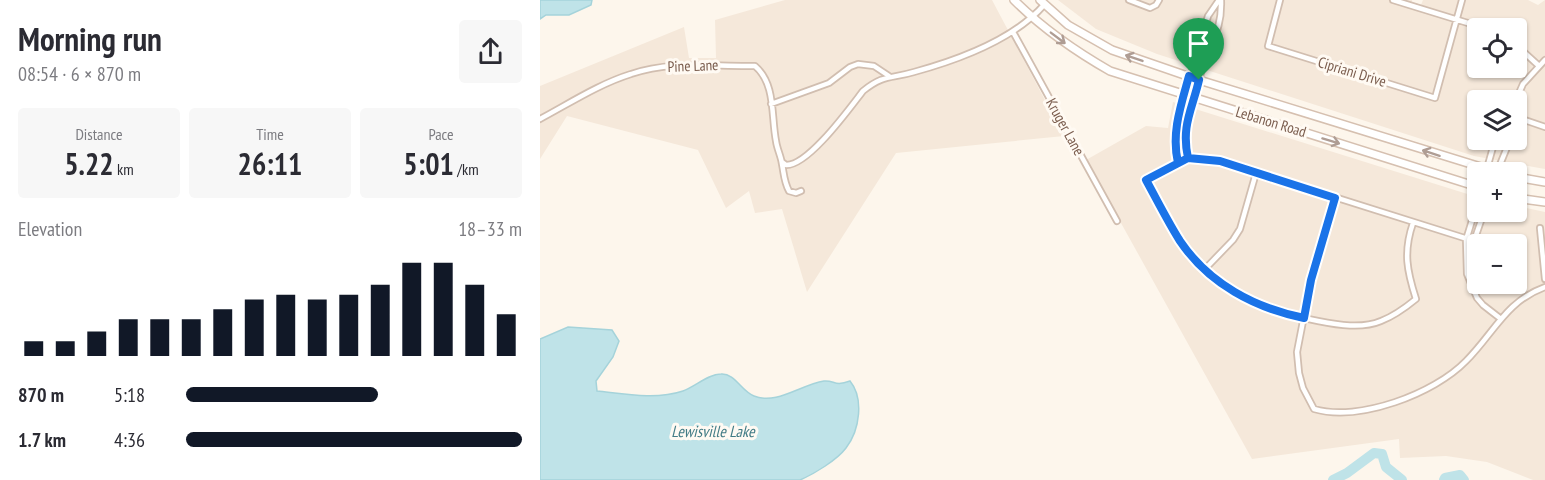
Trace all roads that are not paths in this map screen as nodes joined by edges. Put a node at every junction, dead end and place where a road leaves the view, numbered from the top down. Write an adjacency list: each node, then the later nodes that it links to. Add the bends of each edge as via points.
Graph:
1 (1014, 0): 9 (main road, Lebanon Road)
2 (1129, 0): 3 (street, via 1147,8 1154,7)
3 (1159, 0)
4 (1220, 0): 17 (street, via 1208,16); 18 (street, via 1217,35)
5 (1280, 0): 10 (street, Cipriani Drive, via 1268,46 1435,98)
6 (1394, 0): 10 (street)
7 (1462, 0): 10 (street)
8 (1042, 3): 9 (street); 17 (main road, Lebanon Road, one-way to 8, via 1112,50 1068,25)
9 (1032, 18): 12 (street); 20 (main road, Lebanon Road, one-way to 20, via 1075,51 1110,70)
10 (1457, 20): 11 (street)
11 (1467, 23)
12 (1013, 32): 16 (street, via 913,73); 38 (street, Kruger Lane)
13 (1527, 55): 15 (street)
14 (1545, 60): 15 (street)
15 (1538, 65): 19 (street)
16 (889, 76): 22 (street, via 874,66 858,64 829,83); 27 (street, via 863,91 803,159 791,165)
17 (1189, 76): 18 (main road, Lebanon Road); 20 (street)
18 (1199, 80): 21 (street); 29 (main road, Lebanon Road, one-way to 18)
19 (1520, 90)
20 (1184, 95): 21 (main road, Lebanon Road); 28 (street, via 1175,138)
21 (1195, 98): 26 (street, via 1186,124); 33 (main road, Lebanon Road, one-way to 33)
22 (771, 104): 23 (street, Pine Lane, via 763,73 755,66 678,66 632,73); 27 (street, Pine Lane)
23 (540, 119)
24 (1527, 121): 25 (street)
25 (1545, 127)
26 (1188, 158): 28 (street); 30 (street, via 1220,161)
27 (782, 162): 34 (street, Pine Lane, via 788,189)
28 (1178, 163): 44 (street, via 1146,180 1180,242)
29 (1467, 165)
30 (1256, 173): 35 (street); 44 (street, via 1240,230)
31 (1527, 179): 32 (main road)
32 (1545, 182)
33 (1467, 184)
34 (801, 191)
35 (1335, 198): 40 (street); 48 (street)
36 (1527, 200): 37 (main road)
37 (1545, 202)
38 (1117, 221)
39 (1472, 222): 42 (street)
40 (1413, 223): 42 (street); 48 (street, via 1406,261 1416,299 1380,322 1336,324)
41 (1540, 228): 45 (street)
42 (1466, 240): 43 (street)
43 (1467, 250)
44 (1204, 269): 48 (street, via 1245,298 1271,310)
45 (1545, 279)
46 (1545, 287): 49 (street, via 1516,302)
47 (1475, 294): 49 (street, via 1483,306)
48 (1304, 318): 49 (street, via 1297,352 1303,388 1314,410 1350,412 1416,394 1450,375)
49 (1501, 319)

